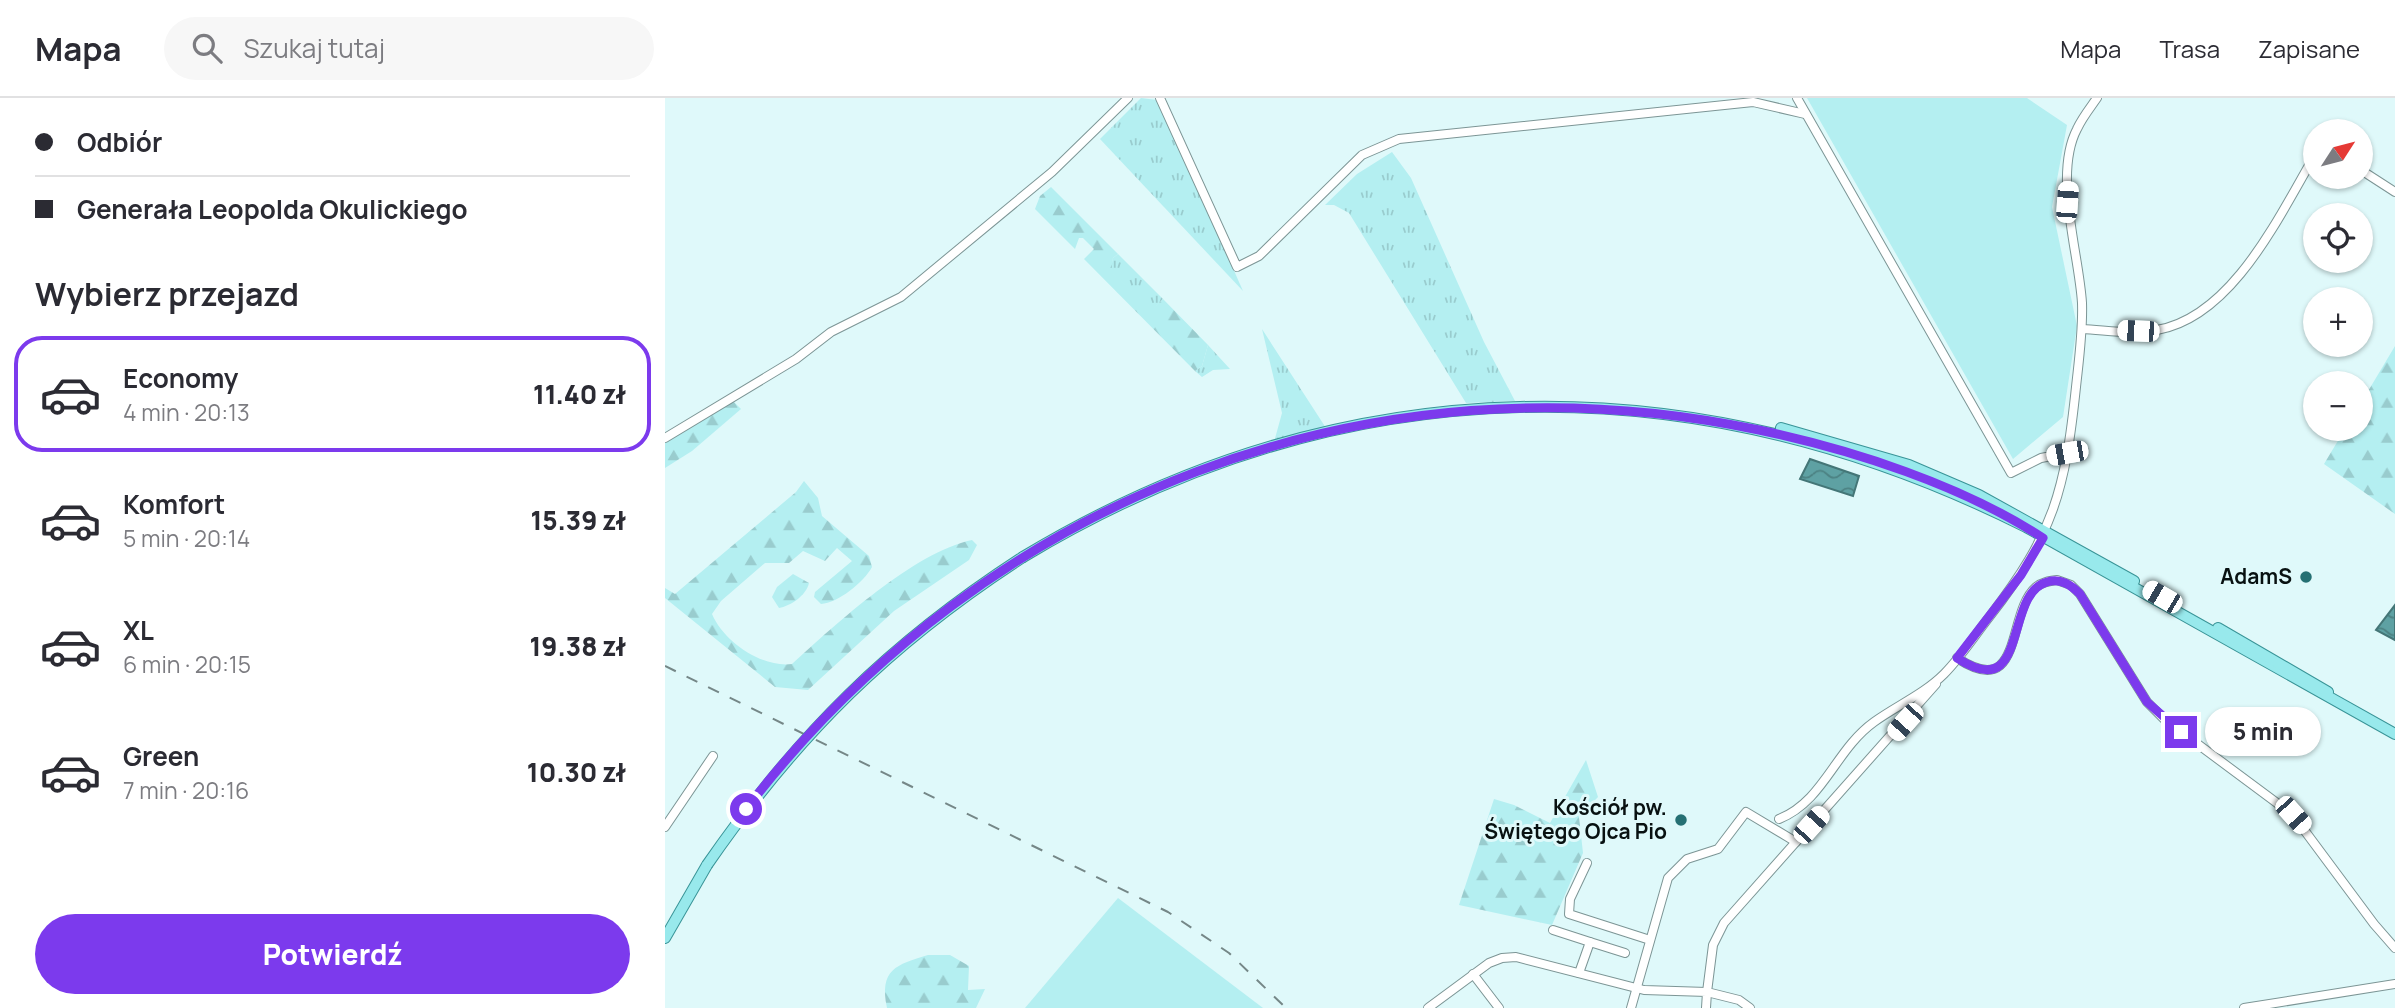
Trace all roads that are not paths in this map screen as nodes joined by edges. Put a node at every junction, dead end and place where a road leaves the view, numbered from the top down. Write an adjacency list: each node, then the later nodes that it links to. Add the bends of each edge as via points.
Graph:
1 (1128, 98): 10 (street, via 1052,172 901,297 831,331 796,359)
2 (1160, 98): 5 (street, via 1237,267 1259,256 1362,155 1399,139 1753,102)
3 (1797, 98): 5 (street)
4 (2097, 98): 9 (street, via 2075,131 2069,163 2067,202)
5 (1805, 114): 11 (street, via 2011,473 2041,458)
6 (2303, 174): 9 (street, via 2236,281 2213,303 2159,330)
7 (2373, 178): 8 (street)
8 (2395, 192)
9 (2082, 329): 11 (street)
10 (665, 438)
11 (2067, 453): 12 (street)
12 (2045, 534): 13 (street, via 2021,575); 15 (main road, via 2315,682); 22 (main road, bridge, via 1867,460 1789,437 1694,417 1607,408 1455,411 1356,426 1226,460 1104,510 1023,556 930,620 847,695 781,765 707,866)
13 (1957, 658): 14 (street); 25 (street, via 1984,672 1995,668 2011,650 2035,588 2057,580 2071,585 2147,702 2293,815)
14 (1942, 676): 17 (street, via 1873,723 1811,800); 19 (street)
15 (2395, 734)
16 (713, 756): 18 (street)
17 (1779, 819)
18 (665, 827)
19 (1796, 842): 23 (street, via 1746,812 1718,849 1687,859 1672,871); 31 (street, via 1716,936)
20 (1587, 863): 23 (street, via 1570,899 1569,914)
21 (1553, 929): 24 (street)
22 (665, 938)
23 (1650, 940): 30 (street)
24 (1590, 942): 26 (street); 27 (street)
25 (2395, 948)
26 (1625, 953)
27 (1579, 973): 28 (street, via 1516,957 1489,963); 30 (street)
28 (1473, 974): 32 (street); 33 (street)
29 (2395, 984): 37 (street)
30 (1636, 988): 31 (street); 34 (street)
31 (1707, 992): 35 (street); 36 (street, via 1739,1000)
32 (1428, 1008)
33 (1499, 1008)
34 (1631, 1008)
35 (1706, 1008)
36 (1750, 1008)
37 (2244, 1008)

